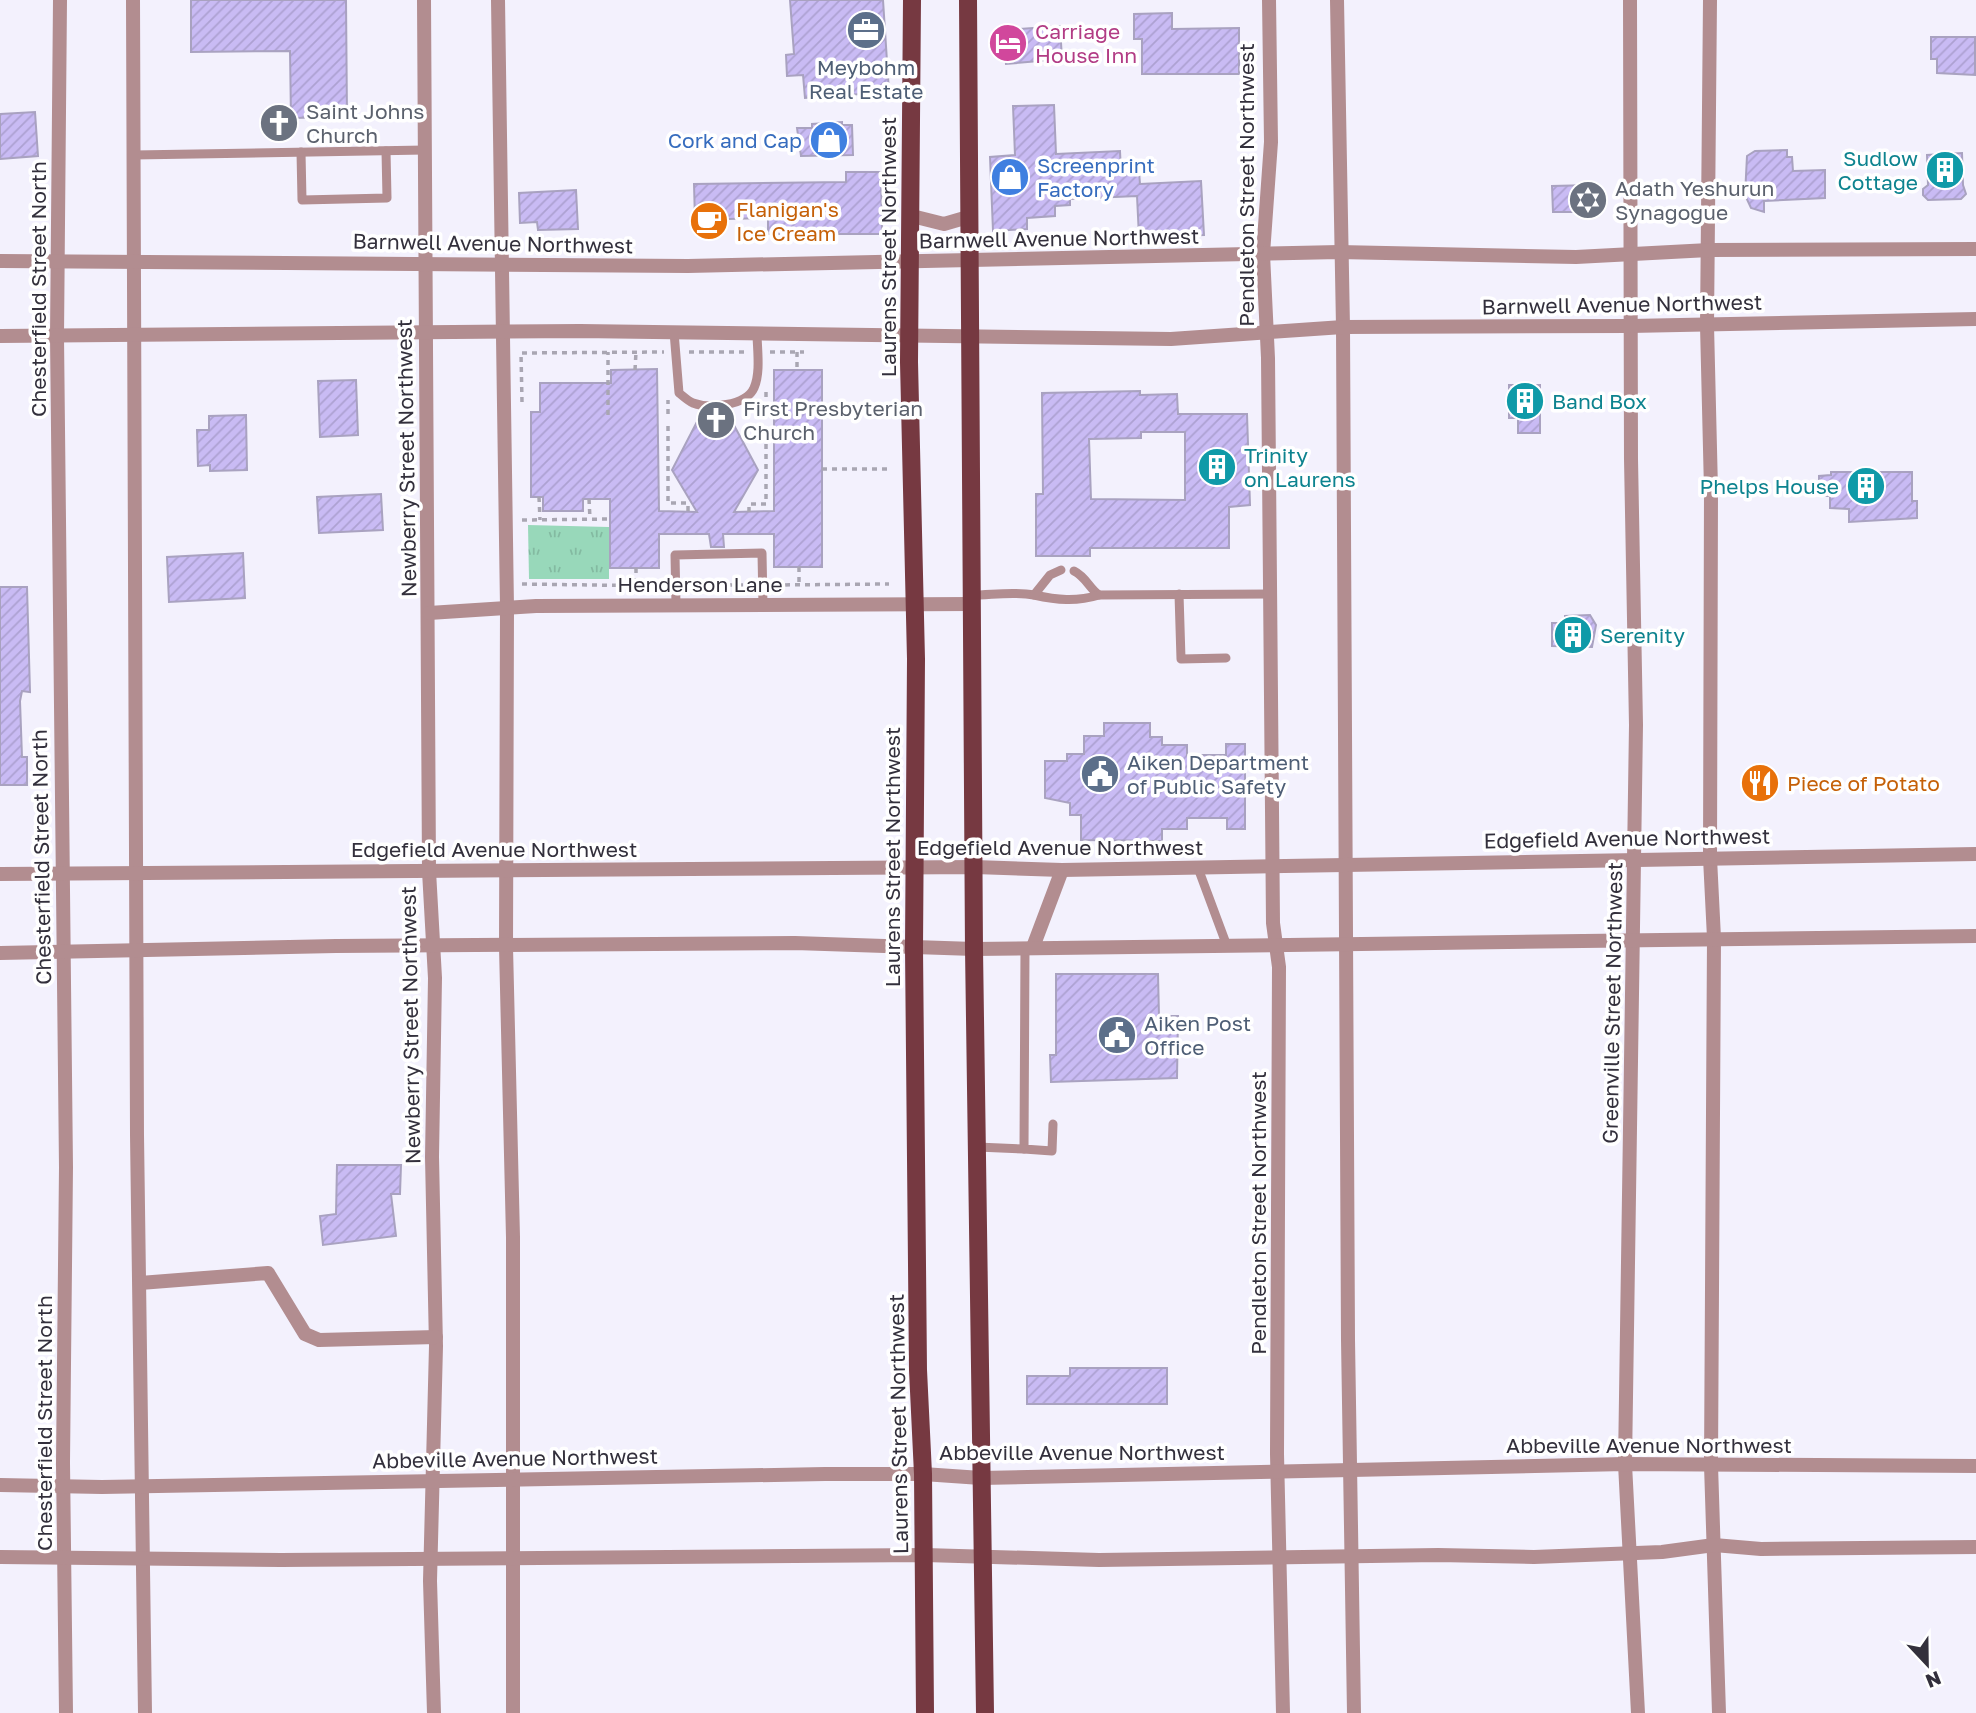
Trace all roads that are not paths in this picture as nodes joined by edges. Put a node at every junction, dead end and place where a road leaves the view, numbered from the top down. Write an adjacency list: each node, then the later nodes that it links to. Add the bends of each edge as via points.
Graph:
1 (60, 0): 24 (street, Chesterfield Street North)
2 (133, 0): 14 (street)
3 (424, 0): 11 (street, Newberry Street Northwest)
4 (498, 0): 28 (street)
5 (912, 0): 15 (main road, Laurens Street Northwest)
6 (968, 0): 16 (main road)
7 (1269, 0): 21 (street, Pendleton Street Northwest, via 1271,142)
8 (1336, 0): 19 (street)
9 (1630, 0): 20 (street, Greenville Street Northwest)
10 (1710, 0): 18 (street)
11 (425, 150): 12 (lane); 26 (street, Newberry Street Northwest)
12 (386, 151): 13 (lane); 13 (lane, via 387,198 314,200 302,200)
13 (301, 152): 14 (lane)
14 (134, 155): 27 (street)
15 (912, 216): 16 (street, via 944,224); 25 (main road, Laurens Street Northwest)
16 (968, 216): 22 (main road)
17 (1976, 249): 18 (street, Barnwell Avenue Northwest)
18 (1709, 250): 20 (street, Barnwell Avenue Northwest); 30 (street)
19 (1339, 252): 20 (street, Barnwell Avenue Northwest, via 1576,257); 21 (street, Barnwell Avenue Northwest); 32 (street)
20 (1630, 253): 31 (street, Greenville Street Northwest)
21 (1263, 254): 22 (street, Barnwell Avenue Northwest); 33 (street, Pendleton Street Northwest)
22 (968, 259): 25 (street, Barnwell Avenue Northwest); 41 (main road)
23 (0, 261): 24 (street, Barnwell Avenue Northwest)
24 (59, 261): 27 (street, Barnwell Avenue Northwest); 40 (street, Chesterfield Street North)
25 (912, 262): 28 (street, Barnwell Avenue Northwest); 38 (main road, Laurens Street Northwest)
26 (425, 263): 27 (street, Barnwell Avenue Northwest); 28 (street, Barnwell Avenue Northwest); 37 (street, Newberry Street Northwest)
27 (135, 264): 42 (street)
28 (500, 265): 36 (street)
29 (1976, 319): 30 (street, Barnwell Avenue Northwest)
30 (1707, 325): 31 (street, Barnwell Avenue Northwest); 57 (street)
31 (1630, 326): 32 (street, Barnwell Avenue Northwest); 58 (street, Greenville Street Northwest)
32 (1343, 327): 33 (street, Barnwell Avenue Northwest); 59 (street)
33 (1266, 331): 41 (street, Barnwell Avenue Northwest, via 1171,339); 46 (street, Pendleton Street Northwest)
34 (674, 332): 35 (street, Barnwell Avenue Northwest); 35 (lane, via 679,393 704,404 740,401 753,390); 36 (street, Barnwell Avenue Northwest)
35 (757, 332): 38 (street, Barnwell Avenue Northwest)
36 (502, 333): 37 (street, Barnwell Avenue Northwest); 53 (street)
37 (426, 334): 42 (street, Barnwell Avenue Northwest); 54 (street, Newberry Street Northwest)
38 (910, 335): 41 (street, Barnwell Avenue Northwest); 52 (main road, Laurens Street Northwest)
39 (0, 336): 40 (street, Barnwell Avenue Northwest)
40 (57, 336): 42 (street, Barnwell Avenue Northwest); 69 (street, Chesterfield Street North)
41 (970, 336): 49 (main road)
42 (135, 337): 67 (street)
43 (1061, 570): 47 (lane, via 1050,575)
44 (1074, 570): 48 (lane)
45 (1179, 594): 46 (lane); 48 (lane); 55 (lane, via 1181,659)
46 (1269, 594): 60 (street, Pendleton Street Northwest)
47 (1034, 595): 48 (lane, via 1046,600 1084,600); 49 (lane)
48 (1099, 595)
49 (972, 600): 52 (street, Henderson Lane); 61 (main road)
50 (676, 605): 51 (street, Henderson Lane); 51 (lane, via 675,555 762,553); 53 (street, Henderson Lane)
51 (763, 605): 52 (street, Henderson Lane)
52 (914, 605): 63 (main road, Laurens Street Northwest)
53 (507, 607): 54 (street, Henderson Lane); 64 (street)
54 (429, 613): 66 (street, Newberry Street Northwest)
55 (1226, 658)
56 (1976, 855): 57 (street, Edgefield Avenue Northwest)
57 (1710, 858): 58 (street, Edgefield Avenue Northwest); 71 (street)
58 (1635, 860): 59 (street, Edgefield Avenue Northwest); 72 (street, Greenville Street Northwest)
59 (1345, 864): 60 (street, Edgefield Avenue Northwest); 73 (street)
60 (1271, 866): 62 (street, Edgefield Avenue Northwest); 75 (street, Pendleton Street Northwest)
61 (975, 867): 63 (street, Edgefield Avenue Northwest); 65 (street, Edgefield Avenue Northwest); 80 (main road)
62 (1198, 868): 65 (street, Edgefield Avenue Northwest); 74 (lane)
63 (916, 869): 64 (street, Edgefield Avenue Northwest); 79 (main road, Laurens Street Northwest)
64 (508, 870): 66 (street, Edgefield Avenue Northwest); 77 (street)
65 (1062, 870): 78 (street)
66 (429, 871): 67 (street, Edgefield Avenue Northwest); 76 (street, Newberry Street Northwest)
67 (138, 873): 69 (street, Edgefield Avenue Northwest); 83 (street)
68 (0, 874): 69 (street, Edgefield Avenue Northwest)
69 (61, 874): 82 (street, Chesterfield Street North)
70 (1976, 936): 71 (street)
71 (1714, 939): 72 (street); 90 (street)
72 (1634, 940): 73 (street); 89 (street, Greenville Street Northwest)
73 (1347, 944): 75 (street); 92 (street)
74 (1227, 946): 75 (street); 78 (street)
75 (1276, 946): 93 (street, Pendleton Street Northwest)
76 (433, 947): 77 (street); 83 (street); 88 (street, Newberry Street Northwest)
77 (506, 947): 79 (street, via 795,943); 96 (street)
78 (1029, 947): 80 (street); 86 (lane)
79 (914, 948): 80 (street); 94 (main road, Laurens Street Northwest)
80 (974, 948): 85 (main road)
81 (0, 953): 82 (street)
82 (63, 953): 83 (street); 99 (street, Chesterfield Street North)
83 (139, 953): 87 (street)
84 (1053, 1125): 86 (lane, via 1052,1151)
85 (977, 1147): 86 (lane); 95 (main road)
86 (1024, 1149)
87 (140, 1283): 88 (street, via 268,1273 305,1334 319,1340); 100 (street)
88 (436, 1337): 97 (street, Newberry Street Northwest)
89 (1625, 1464): 90 (street, Abbeville Avenue Northwest); 92 (street, Abbeville Avenue Northwest); 103 (street, Greenville Street Northwest)
90 (1711, 1465): 91 (street, Abbeville Avenue Northwest); 101 (street)
91 (1976, 1466)
92 (1349, 1471): 93 (street, Abbeville Avenue Northwest); 106 (street)
93 (1278, 1472): 95 (street, Abbeville Avenue Northwest); 111 (street, Pendleton Street Northwest)
94 (923, 1474): 95 (street, Abbeville Avenue Northwest); 96 (street, Abbeville Avenue Northwest); 104 (main road, Laurens Street Northwest)
95 (981, 1478): 109 (main road)
96 (513, 1480): 97 (street, Abbeville Avenue Northwest); 105 (street)
97 (434, 1481): 100 (street, Abbeville Avenue Northwest); 108 (street, Newberry Street Northwest)
98 (0, 1485): 99 (street, Abbeville Avenue Northwest)
99 (63, 1486): 100 (street, Abbeville Avenue Northwest); 110 (street, Chesterfield Street North)
100 (141, 1486): 112 (street)
101 (1714, 1545): 102 (street, via 1761,1549); 103 (street); 122 (street)
102 (1976, 1547)
103 (1629, 1553): 106 (street); 121 (street, Greenville Street Northwest)
104 (925, 1555): 105 (street); 109 (street); 117 (main road, Laurens Street Northwest)
105 (513, 1556): 108 (street); 116 (street)
106 (1353, 1556): 111 (street); 120 (street)
107 (0, 1557): 110 (street)
108 (431, 1557): 112 (street); 115 (street, Newberry Street Northwest)
109 (982, 1557): 111 (street); 118 (main road)
110 (64, 1558): 112 (street); 113 (street, Chesterfield Street North)
111 (1280, 1558): 119 (street, Pendleton Street Northwest)
112 (144, 1560): 114 (street)
113 (66, 1713)
114 (145, 1713)
115 (434, 1713)
116 (513, 1713)
117 (925, 1713)
118 (985, 1713)
119 (1283, 1713)
120 (1354, 1713)
121 (1638, 1713)
122 (1719, 1713)

